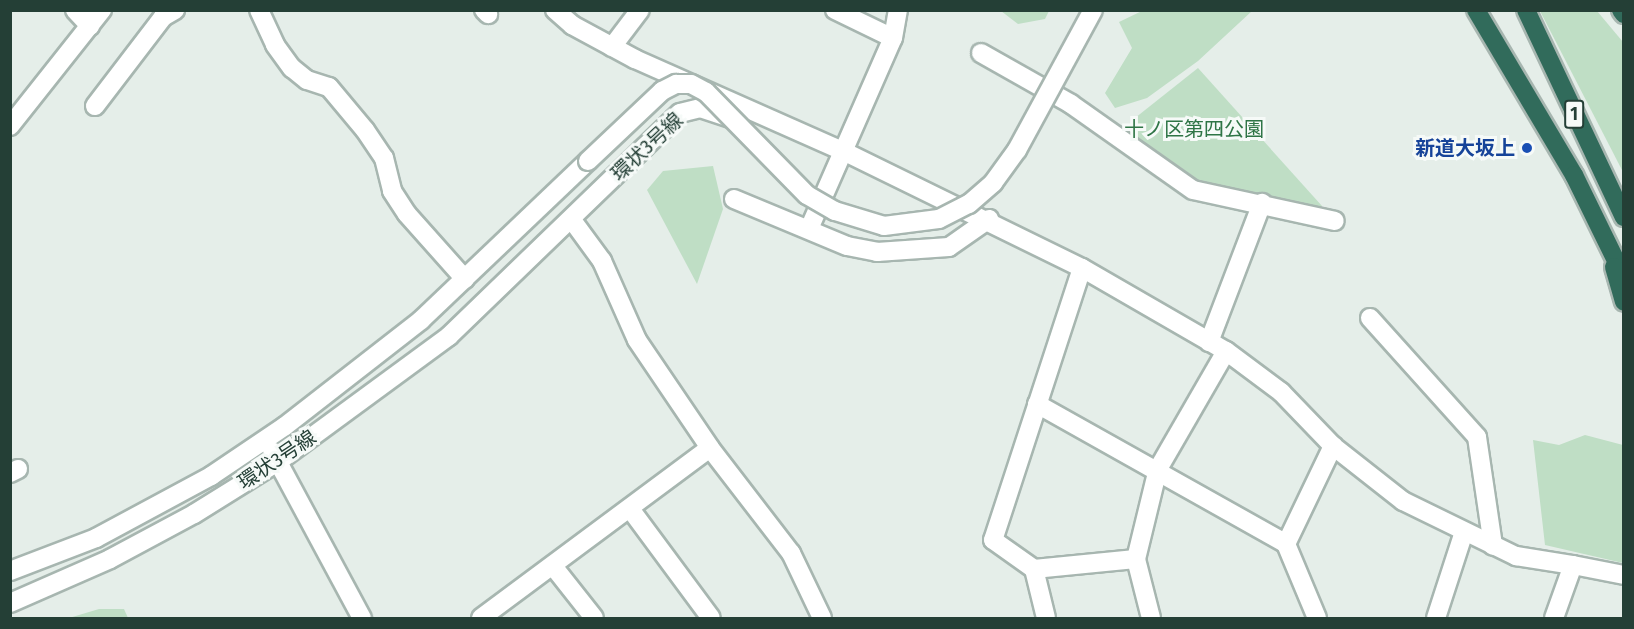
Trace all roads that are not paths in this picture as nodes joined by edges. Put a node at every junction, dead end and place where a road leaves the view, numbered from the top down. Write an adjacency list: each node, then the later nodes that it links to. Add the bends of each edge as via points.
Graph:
1 (75, 10): 14 (street)
2 (102, 10): 14 (street)
3 (175, 10): 18 (street, via 163,17)
4 (259, 10): 32 (street, via 275,45 292,68 307,80 329,87 365,130 384,158 392,191 407,214)
5 (555, 10): 16 (street)
6 (640, 10): 16 (street)
7 (835, 10): 15 (street)
8 (898, 10): 15 (street)
9 (1093, 10): 19 (street, bridge, via 1017,150 993,183 969,204 939,219 884,226 835,211 807,195)
10 (1476, 10): 29 (highway, 1, via 1574,175)
11 (1526, 10): 24 (highway, 1)
12 (1620, 10): 13 (highway)
13 (1623, 14)
14 (90, 26): 20 (street)
15 (893, 38): 21 (street)
16 (612, 47): 21 (street)
17 (981, 53): 23 (street, via 1071,104 1193,190)
18 (95, 106)
19 (733, 119): 25 (street, 環状3号線, via 700,108 680,113); 32 (street, 環状3号線, bridge, via 706,92 692,84 676,84 662,91)
20 (10, 126)
21 (843, 151): 26 (street); 28 (street)
22 (734, 199): 28 (street)
23 (1262, 203): 27 (street); 35 (street)
24 (1623, 217)
25 (572, 219): 40 (street, via 602,261 637,340); 41 (street, 環状3号線, via 449,336)
26 (989, 219): 28 (street, via 949,247 922,251 877,252 847,246); 30 (street)
27 (1335, 221)
28 (809, 229)
29 (1601, 229): 31 (highway, 1); 33 (highway, 1)
30 (1082, 268): 35 (street); 37 (street)
31 (1623, 277)
32 (465, 279): 38 (street, 環状3号線, via 367,364)
33 (1623, 302)
34 (1370, 318): 46 (street, via 1477,437)
35 (1209, 342): 36 (street)
36 (1226, 351): 39 (street, via 1281,392); 42 (street)
37 (1037, 404): 42 (street); 50 (street, via 993,540)
38 (265, 440): 41 (street); 51 (street, 環状3号線, via 211,476 96,538)
39 (1333, 446): 44 (street, via 1403,501); 45 (street)
40 (710, 448): 43 (street); 58 (street, via 791,553)
41 (279, 461): 53 (street, 環状3号線, via 194,514 110,559); 54 (street)
42 (1158, 470): 45 (street); 47 (street)
43 (630, 510): 48 (street); 57 (street)
44 (1464, 532): 46 (street); 62 (street)
45 (1286, 544): 61 (street)
46 (1493, 546): 49 (street, via 1516,556)
47 (1136, 559): 50 (street); 60 (street)
48 (553, 566): 55 (street); 56 (street)
49 (1573, 566): 52 (street); 63 (street)
50 (1034, 569): 59 (street)
51 (10, 571)
52 (1623, 575)
53 (10, 603)
54 (362, 618)
55 (481, 618)
56 (594, 618)
57 (711, 618)
58 (822, 618)
59 (1046, 618)
60 (1151, 618)
61 (1317, 618)
62 (1436, 618)
63 (1554, 618)

